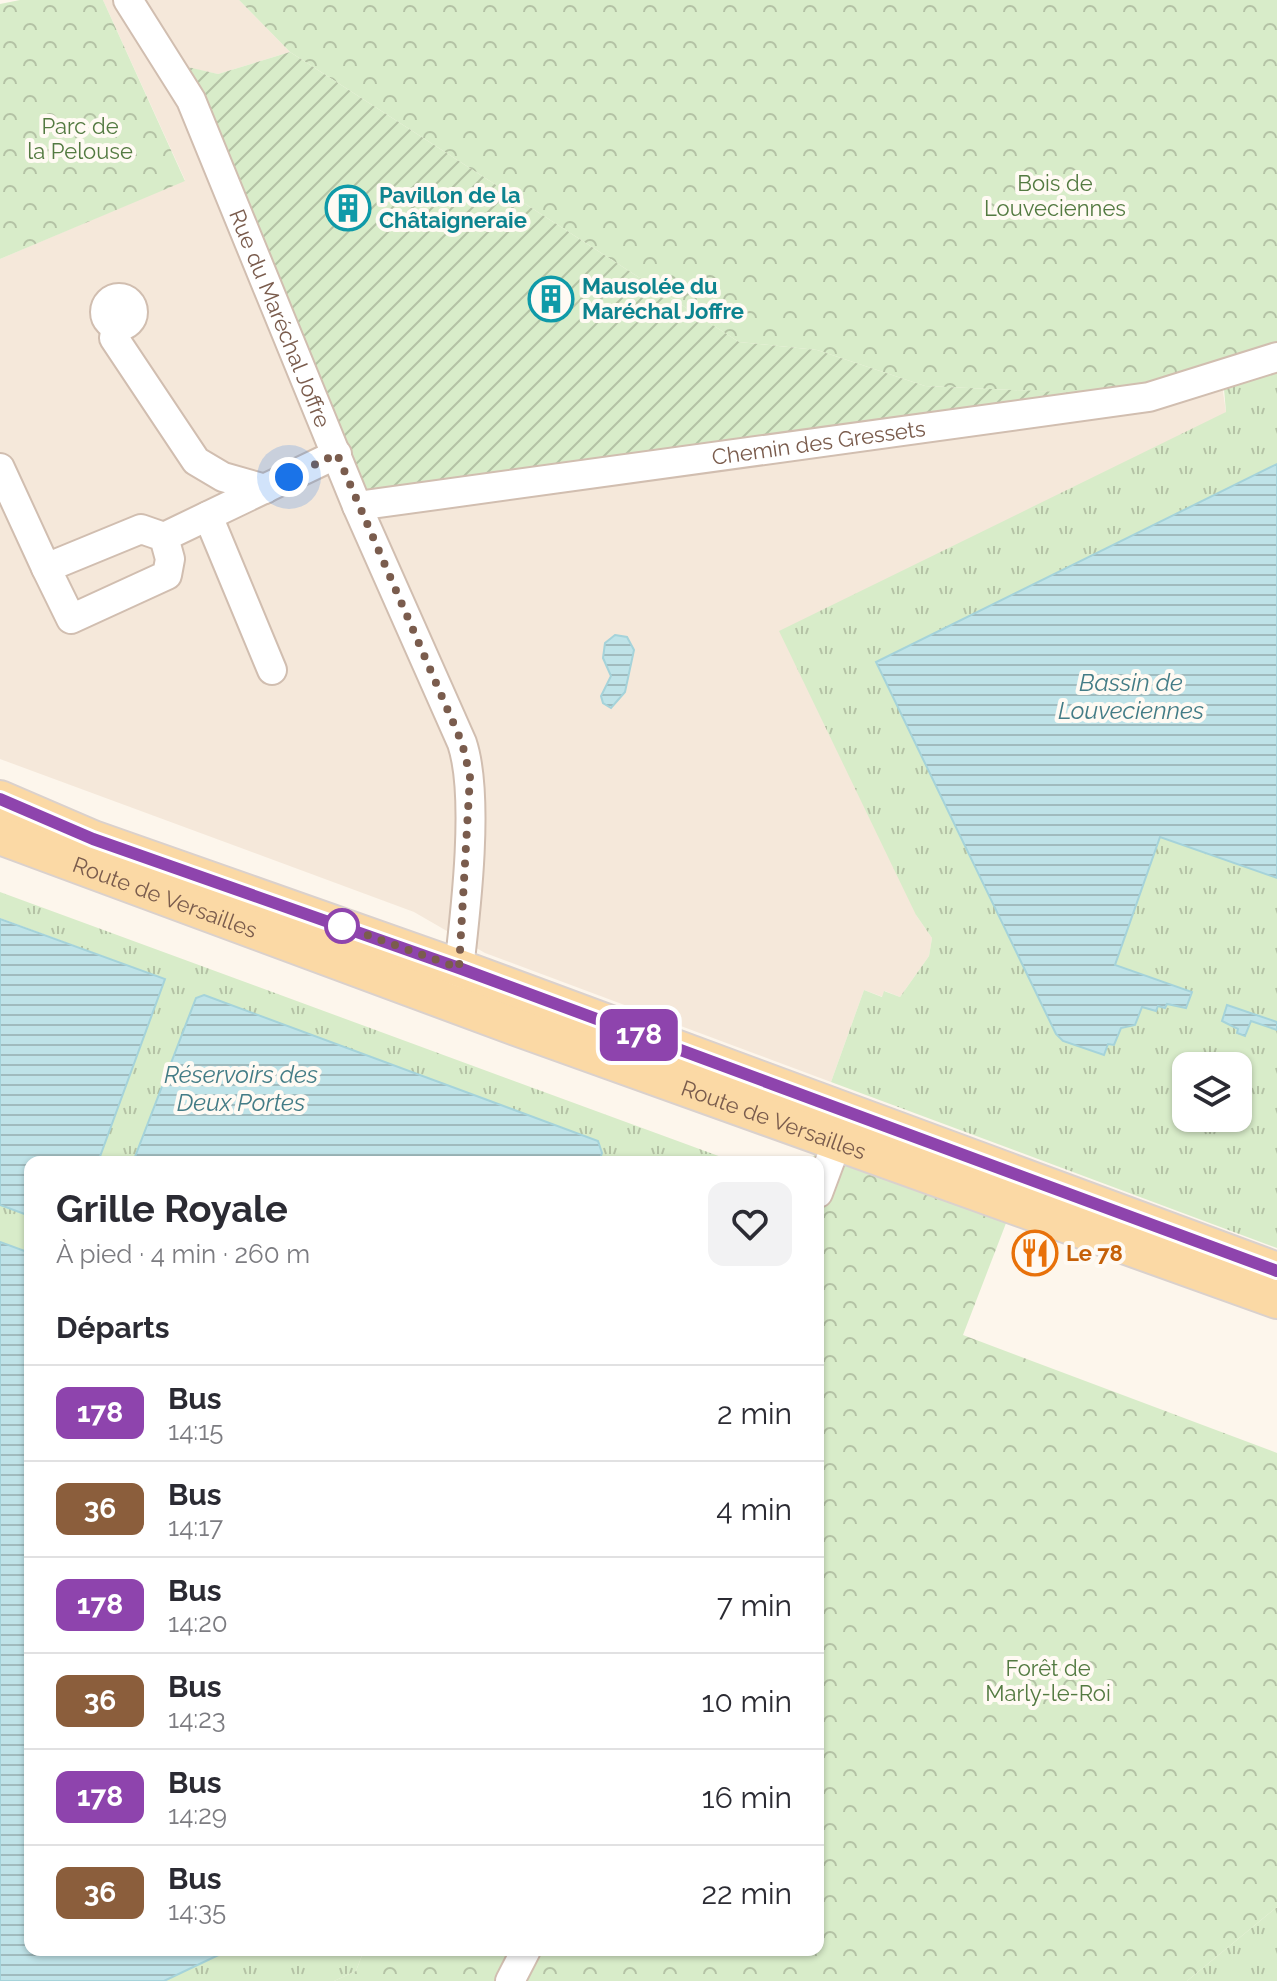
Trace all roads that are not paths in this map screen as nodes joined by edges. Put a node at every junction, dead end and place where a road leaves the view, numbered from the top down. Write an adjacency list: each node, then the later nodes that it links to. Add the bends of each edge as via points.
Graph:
1 (128, 0): 4 (street, Rue du Maréchal Joffre, via 191,100)
2 (116, 326): 6 (street, via 114,338 196,461 223,477)
3 (1277, 357): 7 (street, Chemin des Gressets, via 1149,397)
4 (337, 454): 6 (street); 7 (street, Rue du Maréchal Joffre)
5 (0, 468): 10 (street)
6 (265, 489): 8 (street)
7 (357, 506): 17 (street, Rue du Maréchal Joffre, via 469,766)
8 (208, 516): 9 (street); 11 (street)
9 (164, 537): 10 (street, via 141,529); 10 (street, via 170,559 167,575 71,619)
10 (46, 568)
11 (272, 670)
12 (0, 799): 15 (main road, Route de Versailles)
13 (0, 812): 15 (main road)
14 (0, 836): 16 (main road, Route de Versailles)
15 (93, 839): 17 (main road, Route de Versailles)
16 (328, 958): 17 (street, via 361,958 450,981 458,977); 18 (main road, Route de Versailles, via 802,1130)
17 (459, 968): 18 (main road, Route de Versailles)
18 (836, 1125): 19 (street); 20 (main road, Route de Versailles); 21 (main road, Route de Versailles)
19 (824, 1170)
20 (1277, 1271)
21 (1277, 1300)
22 (523, 1956): 23 (street)
23 (511, 1981)

